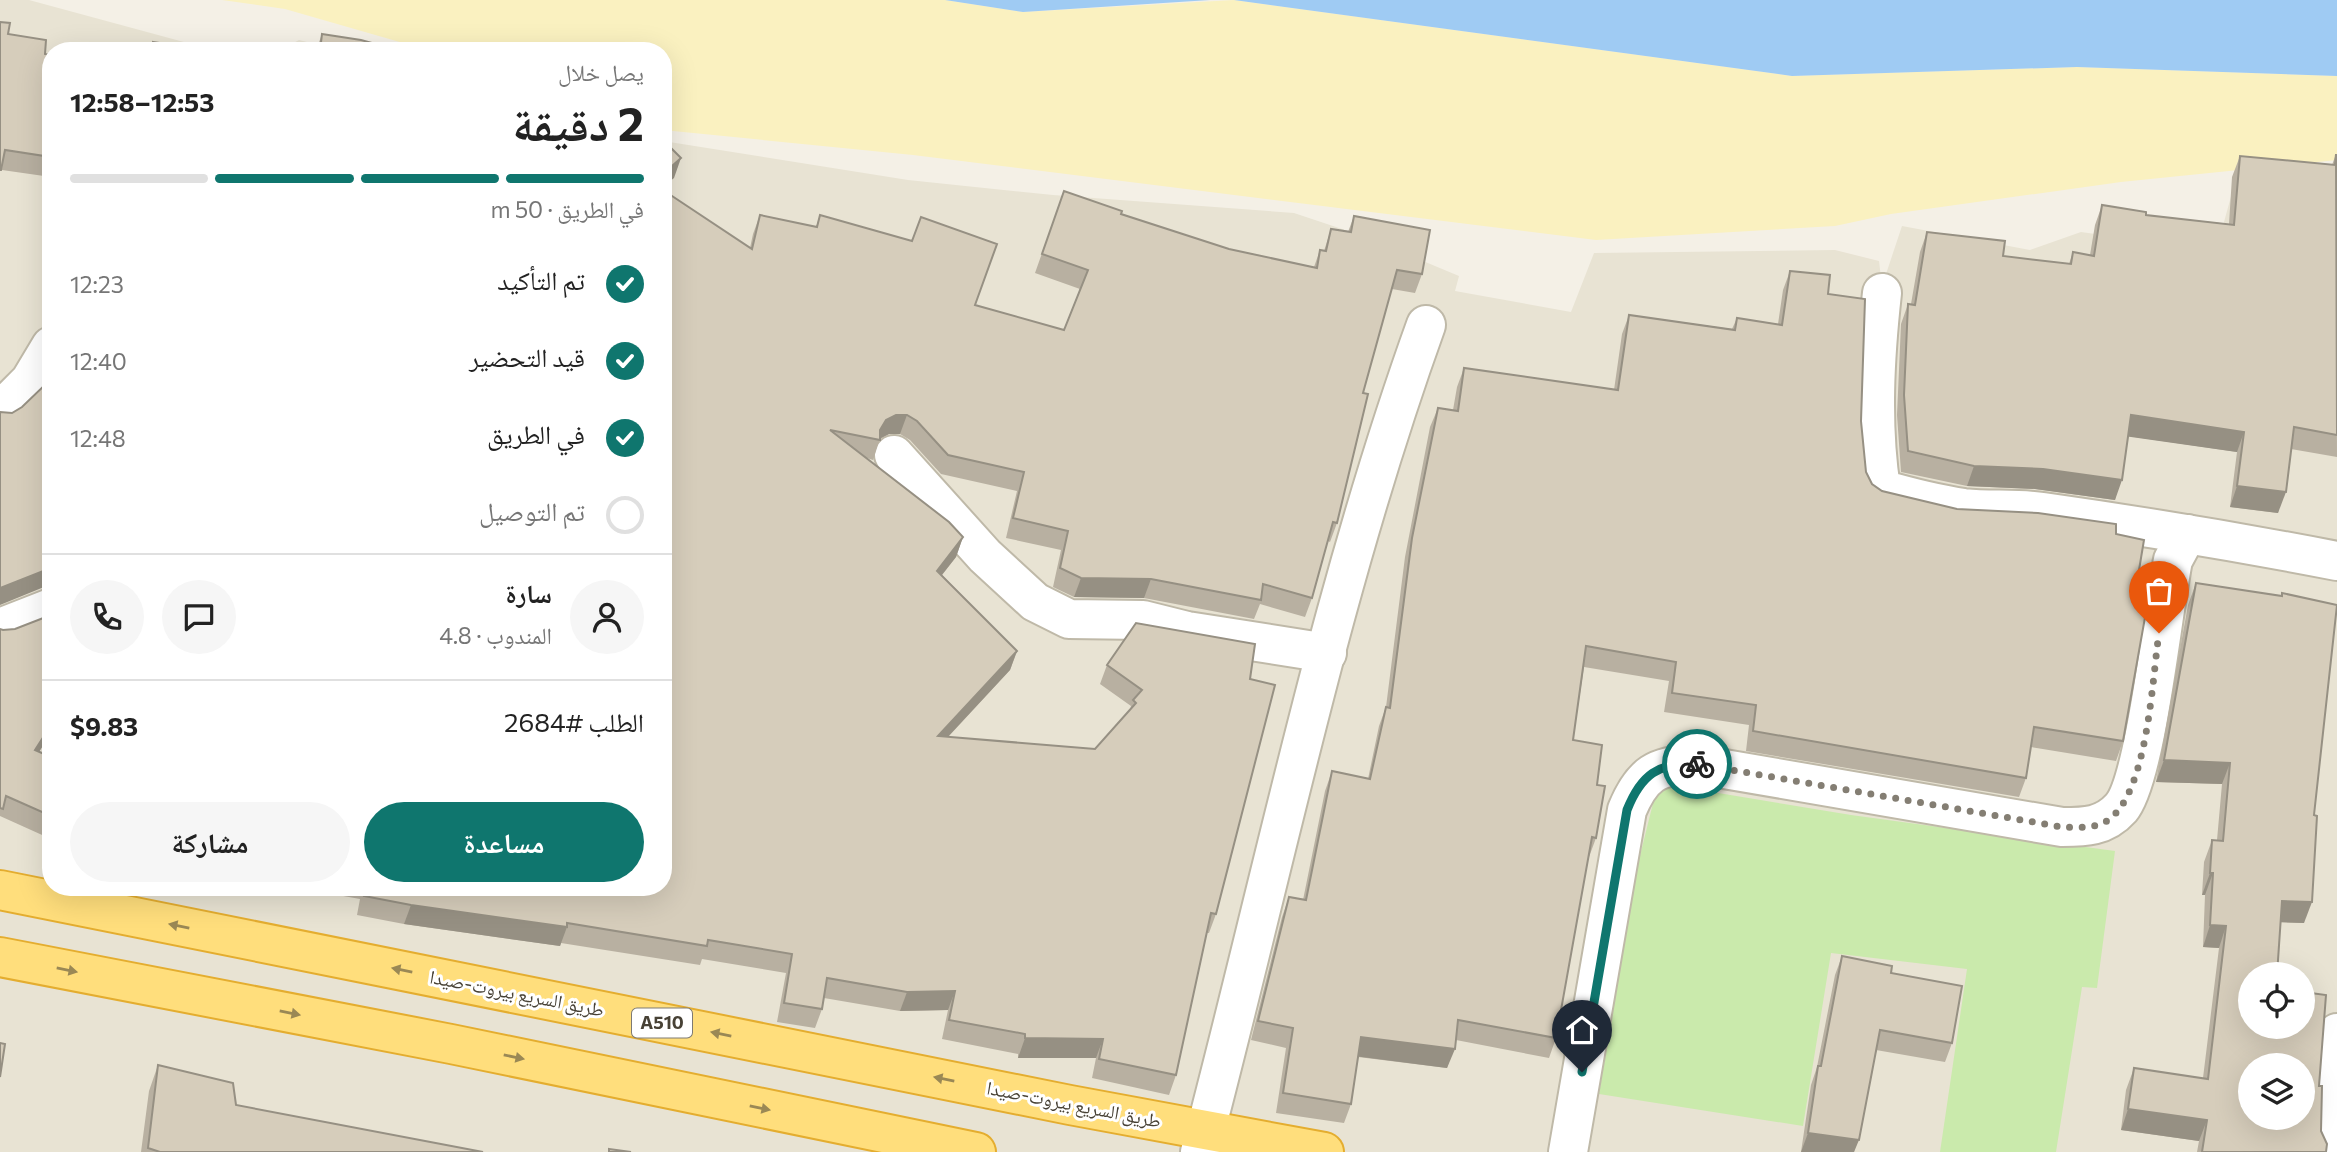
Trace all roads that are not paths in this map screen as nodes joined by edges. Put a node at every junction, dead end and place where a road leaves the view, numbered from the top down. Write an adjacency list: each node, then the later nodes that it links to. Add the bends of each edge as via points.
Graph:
1 (1882, 293): 6 (street, via 1875,394 1881,489 1967,509 2010,507)
2 (1426, 325): 10 (street, via 1390,423)
3 (42, 361): 4 (street)
4 (0, 411)
5 (894, 455): 10 (street, via 985,556 1035,602 1069,619 1143,620)
6 (2187, 534): 7 (street); 17 (street, via 2173,560 2138,767 2122,807 2106,821 2089,827 2062,827 1695,764 1656,769 1636,788 1627,810)
7 (2337, 561)
8 (42, 612): 9 (street)
9 (0, 628)
10 (1327, 653): 14 (street)
11 (0, 890): 14 (highway, طريق السريع بيروت-صيدا / A510, one-way to 11, via 1070,1105)
12 (0, 957): 15 (highway, one-way to 15)
13 (2337, 1033): 18 (street)
14 (1203, 1140): 16 (highway, طريق السريع بيروت-صيدا / A510)
15 (976, 1152)
16 (1324, 1152)
17 (1568, 1152)
18 (2335, 1152)

